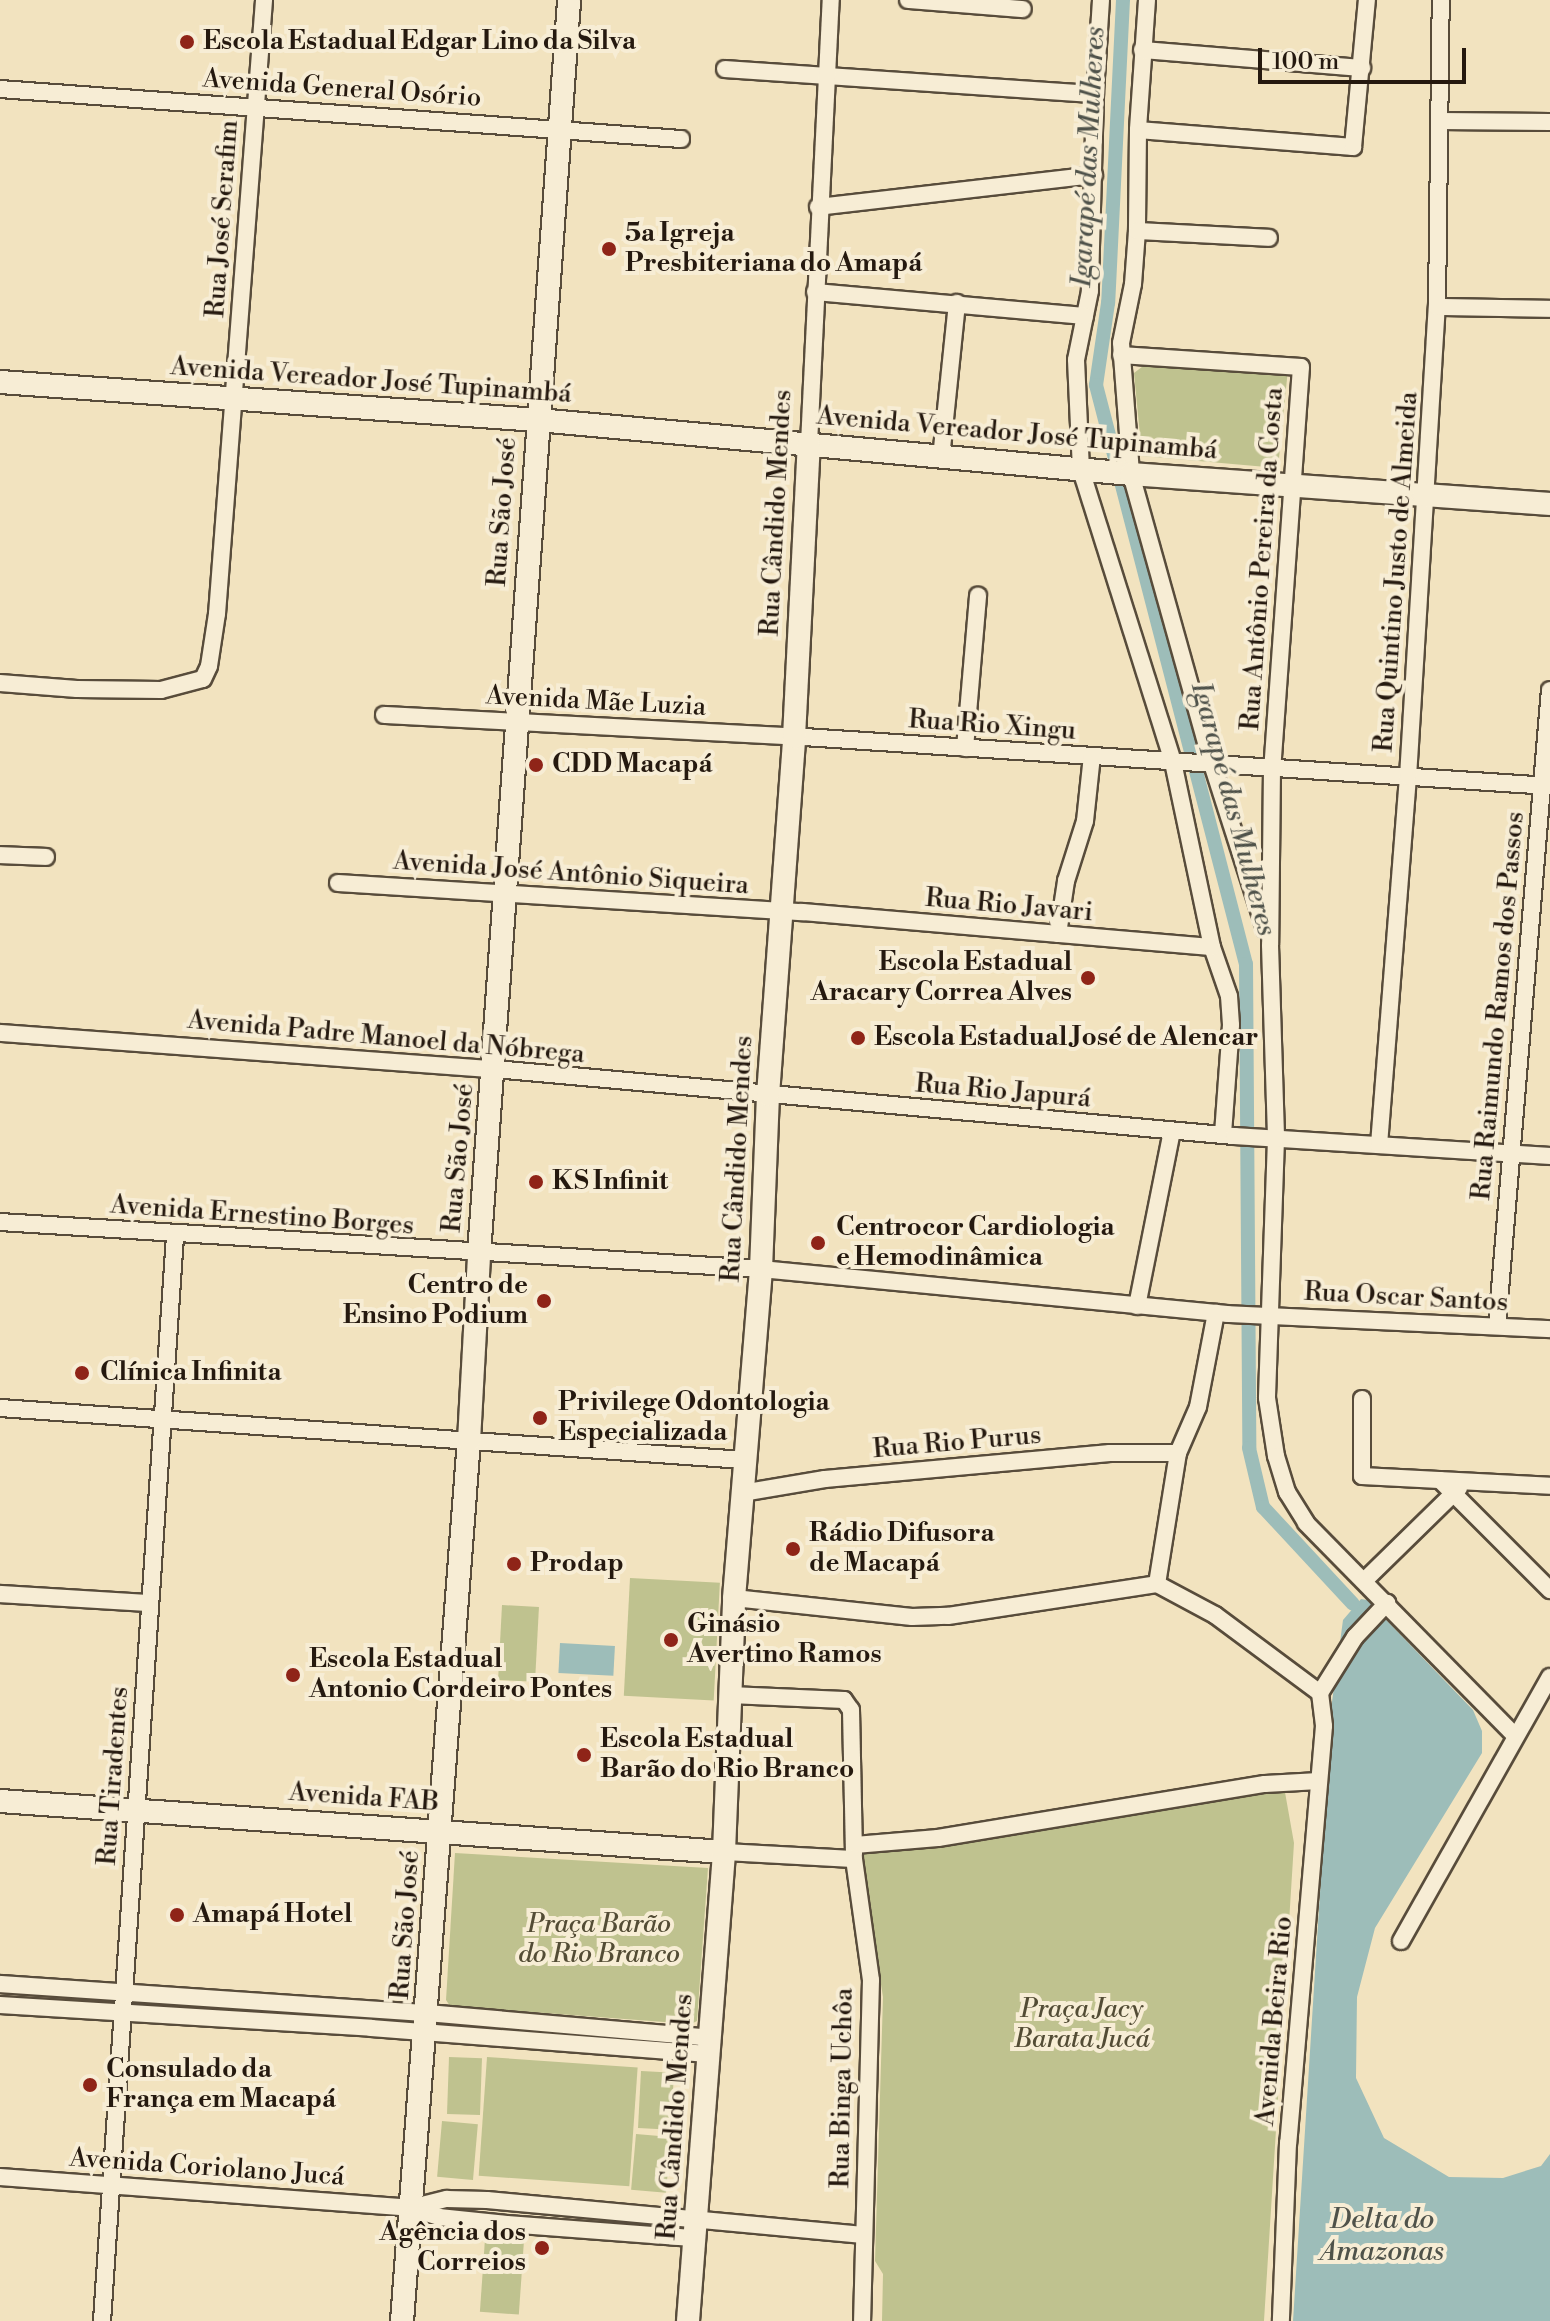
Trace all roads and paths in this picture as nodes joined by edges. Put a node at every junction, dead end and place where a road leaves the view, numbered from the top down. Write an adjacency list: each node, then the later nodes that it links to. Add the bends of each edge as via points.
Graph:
1 (264, 0): 16 (street, Rua José Serafim)
2 (569, 0): 19 (street, Rua São José)
3 (831, 0): 13 (street, Rua Cândido Mendes)
4 (908, 0): 9 (street)
5 (1101, 0): 15 (street)
6 (1147, 0): 10 (street)
7 (1367, 0): 11 (street)
8 (1441, 0): 17 (street, Rua Quintino Justo de Almeida)
9 (1023, 9)
10 (1142, 50): 11 (street); 20 (street)
11 (1362, 68): 20 (street, via 1353,147)
12 (725, 69): 13 (street)
13 (826, 75): 15 (street); 23 (street, Rua Cândido Mendes)
14 (0, 89): 16 (street, Avenida General Osório)
15 (1095, 94): 22 (street)
16 (255, 107): 19 (street, Avenida General Osório); 33 (street, Rua José Serafim)
17 (1440, 121): 18 (street); 28 (street, Rua Quintino Justo de Almeida)
18 (1550, 122)
19 (558, 130): 21 (street, Avenida General Osório); 34 (street, Rua São José)
20 (1138, 130): 24 (street)
21 (681, 139)
22 (1094, 175): 23 (street); 30 (street)
23 (818, 207): 26 (street, Rua Cândido Mendes)
24 (1137, 231): 25 (street); 31 (street)
25 (1269, 238)
26 (815, 292): 27 (street); 35 (street, Rua Cândido Mendes)
27 (957, 303): 30 (street); 36 (street)
28 (1437, 307): 29 (street); 40 (street, Rua Quintino Justo de Almeida)
29 (1550, 309)
30 (1085, 316): 37 (street, via 1076,360)
31 (1121, 355): 38 (street); 39 (street, Rua Antônio Pereira da Costa, via 1301,367)
32 (0, 382): 33 (street, Avenida Vereador José Tupinambá)
33 (233, 398): 34 (street, Avenida Vereador José Tupinambá); 43 (street, Rua José Serafim, via 214,642 203,679 135,691)
34 (538, 420): 35 (street, Avenida Vereador José Tupinambá); 46 (street, Rua São José)
35 (809, 444): 36 (street, Avenida Vereador José Tupinambá); 47 (street, Rua Cândido Mendes)
36 (941, 458): 37 (street, Avenida Vereador José Tupinambá)
37 (1087, 470): 38 (street, Avenida Vereador José Tupinambá); 50 (street)
38 (1127, 474): 39 (street, Avenida Vereador José Tupinambá); 51 (street)
39 (1293, 484): 40 (street, Avenida Vereador José Tupinambá); 52 (street, Rua Antônio Pereira da Costa)
40 (1426, 494): 41 (street, Avenida Vereador José Tupinambá); 53 (street, Rua Quintino Justo de Almeida)
41 (1550, 504)
42 (978, 596): 48 (street)
43 (0, 683)
44 (1550, 690): 54 (street, Rua Raimundo Ramos dos Passos)
45 (384, 715): 46 (street, Avenida Mãe Luzia)
46 (516, 721): 47 (street, Avenida Mãe Luzia); 58 (street, Rua São José)
47 (799, 737): 48 (street, Rua Rio Xingu); 59 (street, Rua Cândido Mendes)
48 (965, 748): 49 (street, Rua Rio Xingu)
49 (1092, 756): 50 (street, Rua Rio Xingu); 60 (street, via 1085,821 1066,881)
50 (1174, 762): 51 (street); 62 (street)
51 (1205, 764): 52 (street); 61 (street)
52 (1272, 768): 53 (street); 61 (street, Rua Antônio Pereira da Costa)
53 (1408, 777): 54 (street); 69 (street, Rua Quintino Justo de Almeida)
54 (1546, 786): 70 (street, Rua Raimundo Ramos dos Passos)
55 (0, 855): 56 (street)
56 (46, 857)
57 (338, 883): 58 (street, Avenida José Antônio Siqueira)
58 (504, 895): 59 (street, Avenida José Antônio Siqueira); 64 (street, Rua São José)
59 (792, 912): 60 (street, Rua Rio Javari); 65 (street, Rua Cândido Mendes)
60 (1058, 934): 62 (street, Rua Rio Javari)
61 (1270, 945): 68 (street, Rua Antônio Pereira da Costa)
62 (1212, 947): 67 (street, via 1223,973 1231,1025)
63 (0, 1033): 64 (street, Avenida Padre Manoel da Nóbrega)
64 (495, 1069): 65 (street, Avenida Padre Manoel da Nóbrega); 74 (street, Rua São José)
65 (768, 1095): 66 (street, Rua Rio Japurá); 75 (street, Rua Cândido Mendes)
66 (1172, 1131): 67 (street, Rua Rio Japurá); 76 (street)
67 (1228, 1136): 68 (street, Rua Rio Japurá)
68 (1273, 1139): 69 (street); 78 (street, Rua Antônio Pereira da Costa)
69 (1379, 1145): 70 (street)
70 (1511, 1154): 71 (street); 79 (street, Rua Raimundo Ramos dos Passos)
71 (1550, 1156)
72 (0, 1222): 73 (street, Avenida Ernestino Borges)
73 (175, 1235): 74 (street, Avenida Ernestino Borges); 83 (street, Rua Tiradentes)
74 (479, 1254): 75 (street, Avenida Ernestino Borges); 84 (street, Rua São José)
75 (761, 1269): 76 (street); 86 (street, Rua Cândido Mendes)
76 (1137, 1306): 77 (street)
77 (1222, 1314): 78 (street, Rua Oscar Santos); 85 (street, via 1198,1407)
78 (1266, 1316): 79 (street, Rua Oscar Santos); 92 (street, Rua Antônio Pereira da Costa, via 1267,1398 1287,1492 1306,1523)
79 (1497, 1326): 80 (street, Rua Oscar Santos)
80 (1550, 1329)
81 (1362, 1399): 87 (street, via 1362,1476)
82 (0, 1408): 83 (street)
83 (161, 1418): 84 (street); 97 (street, Rua Tiradentes)
84 (469, 1441): 86 (street); 106 (street, Rua São José)
85 (1178, 1453): 90 (street, Rua Rio Purus, via 1110,1453 825,1479); 93 (street)
86 (744, 1460): 90 (street, Rua Cândido Mendes)
87 (1440, 1480): 88 (street); 91 (street)
88 (1466, 1482): 89 (street); 91 (street)
89 (1550, 1486)
90 (742, 1493): 96 (street, Rua Cândido Mendes)
91 (1452, 1495): 92 (street); 94 (street)
92 (1364, 1581): 98 (street, Rua Antônio Pereira da Costa)
93 (1157, 1584): 96 (street, via 936,1616); 100 (street, via 1215,1615)
94 (1550, 1590)
95 (0, 1594): 97 (street)
96 (734, 1598): 101 (street, Rua Cândido Mendes)
97 (148, 1603): 105 (street, Rua Tiradentes)
98 (1381, 1608): 100 (street, via 1355,1637); 102 (street, Rua Antônio Pereira da Costa)
99 (1550, 1677): 102 (street)
100 (1320, 1693): 103 (street, Avenida Beira Rio, via 1324,1726)
101 (730, 1695): 107 (street, Rua Cândido Mendes); 108 (street, Rua Binga Uchôa, via 844,1700 851,1710)
102 (1515, 1736): 109 (street)
103 (1319, 1781): 108 (street, via 1265,1784); 125 (street, Avenida Beira Rio, via 1288,2143)
104 (0, 1801): 105 (street, Avenida FAB)
105 (136, 1811): 106 (street, Avenida FAB); 111 (street, Rua Tiradentes)
106 (441, 1831): 107 (street, Avenida FAB); 114 (street, Rua São José)
107 (724, 1852): 108 (street); 115 (street, Rua Cândido Mendes)
108 (854, 1852): 120 (street, Rua Binga Uchôa, via 871,1980)
109 (1401, 1941)
110 (0, 1984): 111 (street)
111 (124, 1993): 113 (street, Rua Tiradentes); 114 (street)
112 (0, 2005): 113 (street)
113 (122, 2014): 114 (street); 117 (street, Rua Tiradentes)
114 (426, 2023): 115 (street); 118 (street, Rua São José)
115 (709, 2046): 119 (street, Rua Cândido Mendes)
116 (0, 2177): 117 (street, Avenida Coriolano Jucá)
117 (110, 2185): 118 (street, Avenida Coriolano Jucá); 121 (street, Rua Tiradentes)
118 (410, 2208): 119 (street, Avenida Coriolano Jucá, via 437,2200 487,2200); 122 (street, Rua São José)
119 (695, 2228): 120 (street, Avenida Coriolano Jucá); 123 (street, Rua Cândido Mendes)
120 (863, 2235): 124 (street, Rua Binga Uchôa)
121 (102, 2321)
122 (402, 2321)
123 (688, 2321)
124 (862, 2321)
125 (1281, 2321)

